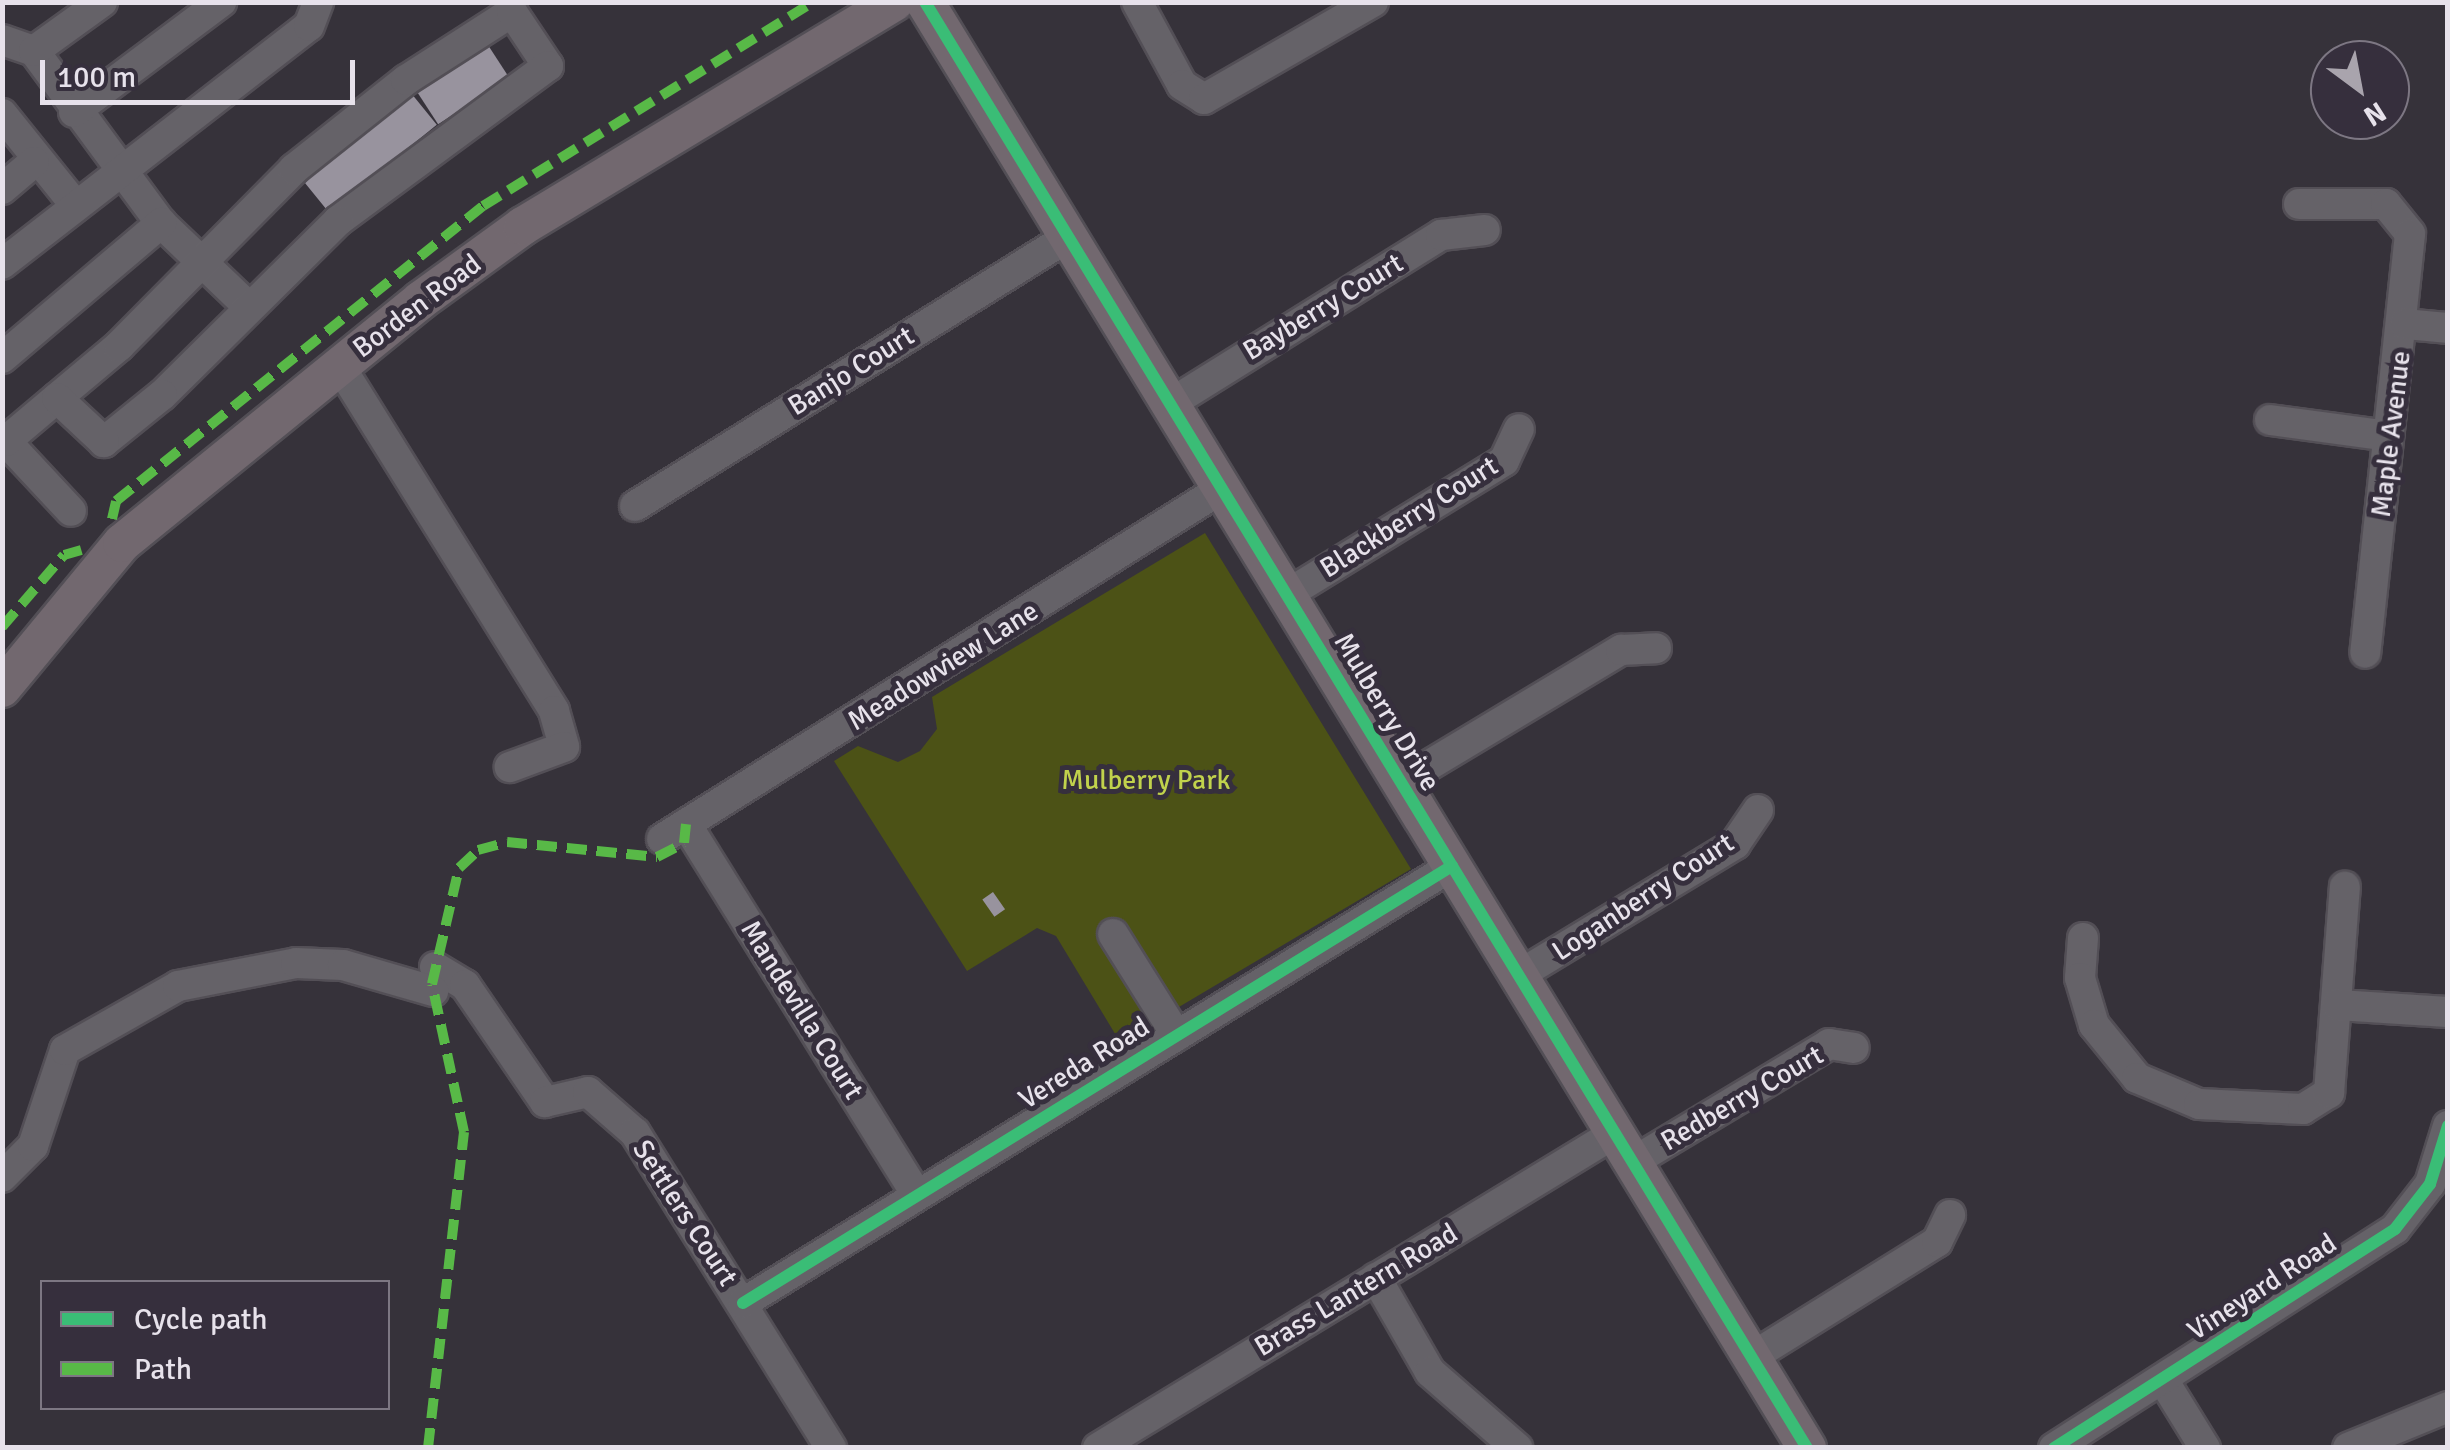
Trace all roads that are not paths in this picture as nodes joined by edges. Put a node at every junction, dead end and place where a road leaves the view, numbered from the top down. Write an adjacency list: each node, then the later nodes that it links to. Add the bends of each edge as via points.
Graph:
1 (102, 2): 10 (street)
2 (220, 2): 11 (street)
3 (318, 2): 14 (street, via 309,26)
4 (896, 2): 27 (main road, Borden Road, via 523,226)
5 (925, 2): 20 (main road, Mulberry Drive)
6 (1137, 2): 7 (street, via 1182,85 1204,99)
7 (1373, 2)
8 (518, 7): 21 (street, via 406,80 294,169); 23 (street, via 548,66 338,221)
9 (2, 40): 10 (street)
10 (34, 50): 11 (street)
11 (74, 112): 14 (street)
12 (2, 114): 13 (street)
13 (34, 162): 15 (street); 17 (street)
14 (122, 168): 17 (street); 18 (street)
15 (2, 188)
16 (2298, 204): 24 (street, Maple Avenue, via 2386,204 2401,216 2410,234)
17 (76, 206): 22 (street)
18 (161, 222): 21 (street); 26 (street)
19 (1485, 230): 29 (street, Bayberry Court, via 1440,235)
20 (1068, 237): 29 (main road, Mulberry Drive); 35 (street, Banjo Court)
21 (202, 261): 23 (street); 28 (street)
22 (2, 264)
23 (250, 306): 28 (street, via 104,442)
24 (2405, 324): 25 (street); 32 (street, Maple Avenue)
25 (2448, 328)
26 (2, 358)
27 (339, 366): 40 (main road, Borden Road, via 112,553); 41 (street, via 554,711 564,746)
28 (57, 398): 33 (street)
29 (1168, 405): 34 (main road, Mulberry Drive)
30 (2270, 420): 32 (street)
31 (1518, 428): 37 (street, Blackberry Court, via 1504,461)
32 (2388, 436): 39 (street, Maple Avenue)
33 (4, 439): 36 (street)
34 (1222, 489): 37 (main road, Mulberry Drive); 44 (street, Meadowview Lane)
35 (635, 506)
36 (72, 512)
37 (1286, 595): 42 (main road, Mulberry Drive)
38 (1656, 648): 42 (street, via 1621,650)
39 (2366, 653)
40 (2, 688)
41 (510, 767)
42 (1401, 782): 45 (main road, Mulberry Drive)
43 (1758, 810): 49 (street, Loganberry Court, via 1734,844)
44 (674, 832): 58 (street, Mandevilla Court)
45 (1452, 866): 49 (main road, Mulberry Drive); 52 (street, Vereda Road)
46 (2345, 886): 50 (street)
47 (1113, 934): 52 (street)
48 (2083, 938): 50 (street, via 2080,978 2094,1025 2138,1078 2198,1104 2302,1109 2329,1093)
49 (1519, 975): 55 (main road, Mulberry Drive)
50 (2337, 1004): 51 (street)
51 (2448, 1012)
52 (1177, 1036): 58 (street, Vereda Road)
53 (1854, 1048): 55 (street, Redberry Court, via 1829,1044)
54 (2448, 1126): 57 (street, Vineyard Road)
55 (1624, 1148): 60 (street, Brass Lantern Road); 62 (main road, Mulberry Drive)
56 (2, 1177): 61 (street, Settlers Court, via 32,1146 65,1050 178,986 296,963 434,979 466,986 545,1102 588,1092 644,1146)
57 (2439, 1187): 63 (street, Vineyard Road, via 2395,1228)
58 (917, 1195): 61 (street, Vereda Road)
59 (1950, 1216): 62 (street, via 1937,1242)
60 (1376, 1278): 65 (street, Brass Lantern Road); 68 (street, via 1430,1372)
61 (743, 1302): 66 (street, Settlers Court)
62 (1752, 1358): 69 (main road, Mulberry Drive)
63 (2162, 1380): 70 (street, Vineyard Road); 71 (street)
64 (2448, 1407): 72 (street)
65 (1147, 1435): 67 (street, Brass Lantern Road)
66 (832, 1448)
67 (1098, 1448)
68 (1516, 1448)
69 (1806, 1448)
70 (2054, 1448)
71 (2205, 1448)
72 (2348, 1448)

